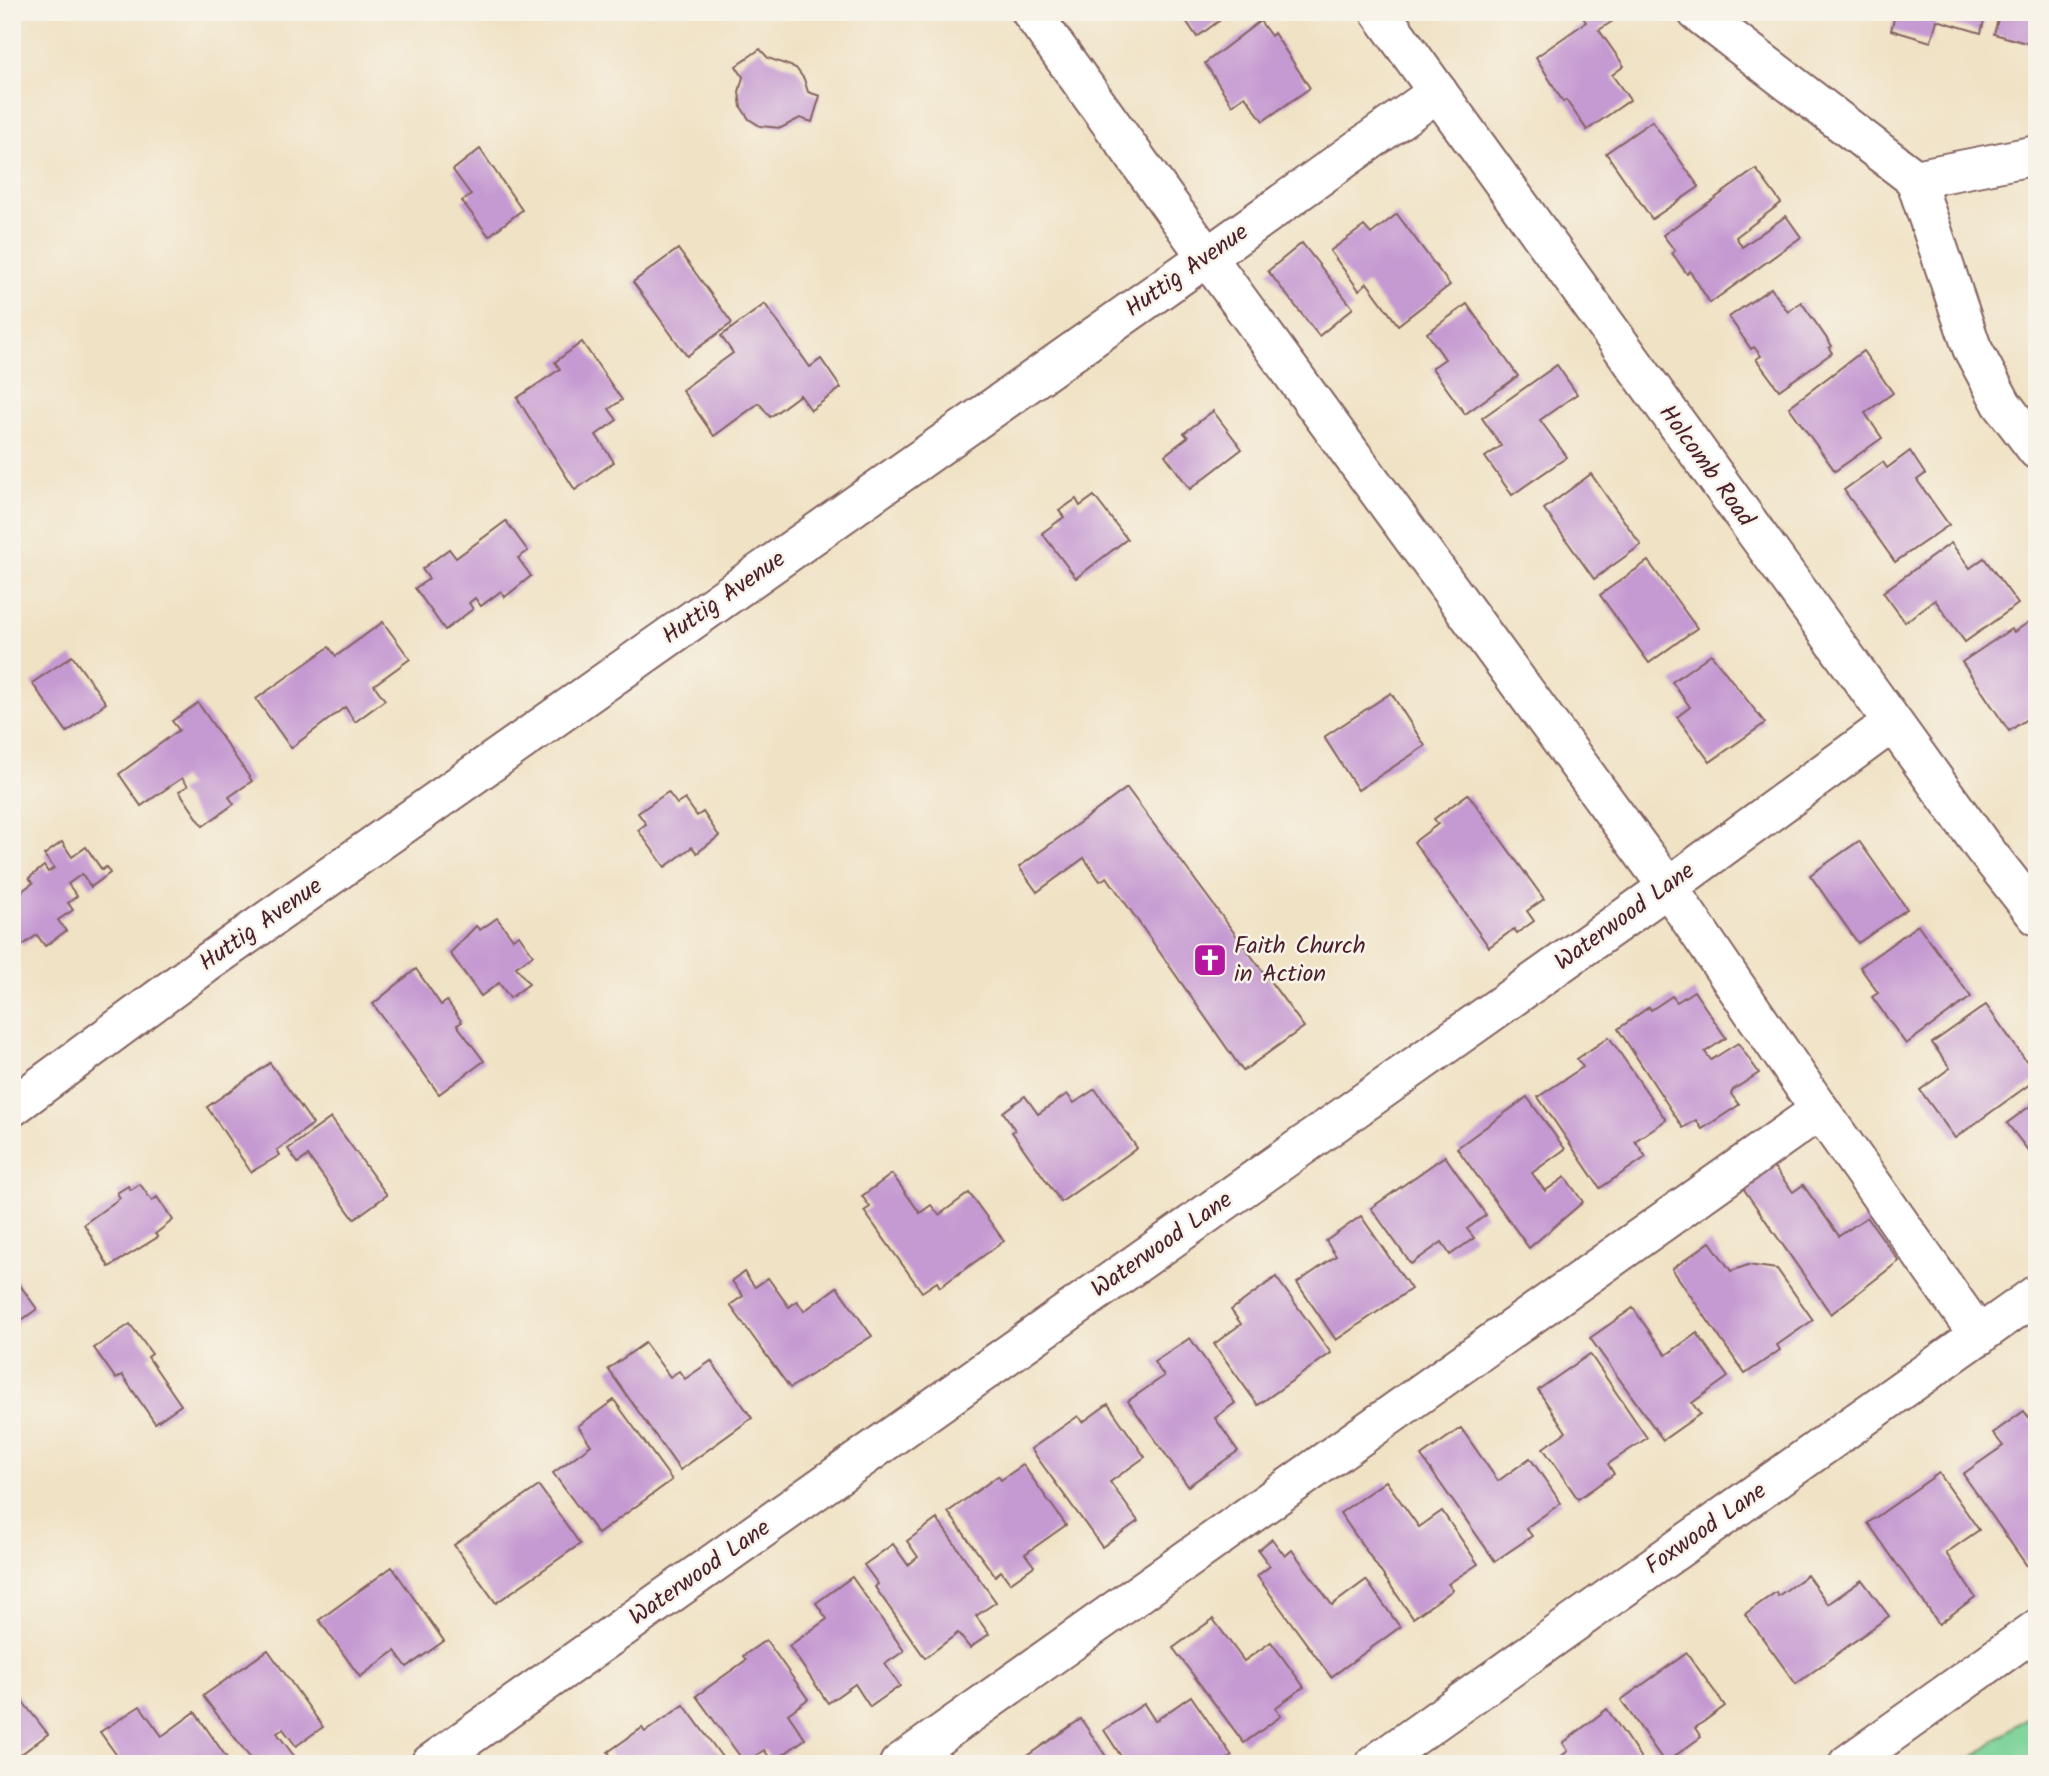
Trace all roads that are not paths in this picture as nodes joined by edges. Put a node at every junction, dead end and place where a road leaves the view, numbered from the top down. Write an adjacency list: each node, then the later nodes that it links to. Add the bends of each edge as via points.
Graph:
1 (1031, 12): 7 (street)
2 (1380, 12): 4 (street, Holcomb Road)
3 (1697, 12): 6 (street)
4 (1438, 92): 7 (street, Huttig Avenue); 9 (street, Holcomb Road)
5 (2037, 155): 6 (street)
6 (1915, 179): 8 (street, via 1972,348 2003,404)
7 (1207, 257): 10 (street); 12 (street, Huttig Avenue, via 219,955)
8 (2037, 450)
9 (1892, 723): 10 (street, Waterwood Lane); 11 (street, Holcomb Road)
10 (1668, 887): 13 (street); 17 (street, Waterwood Lane)
11 (2037, 916)
12 (12, 1107)
13 (1820, 1110): 15 (street); 18 (street)
14 (2037, 1294): 15 (street, Foxwood Lane)
15 (1979, 1336): 19 (street, Foxwood Lane)
16 (2037, 1629): 20 (street)
17 (430, 1764)
18 (899, 1764)
19 (1375, 1764)
20 (1847, 1764)

